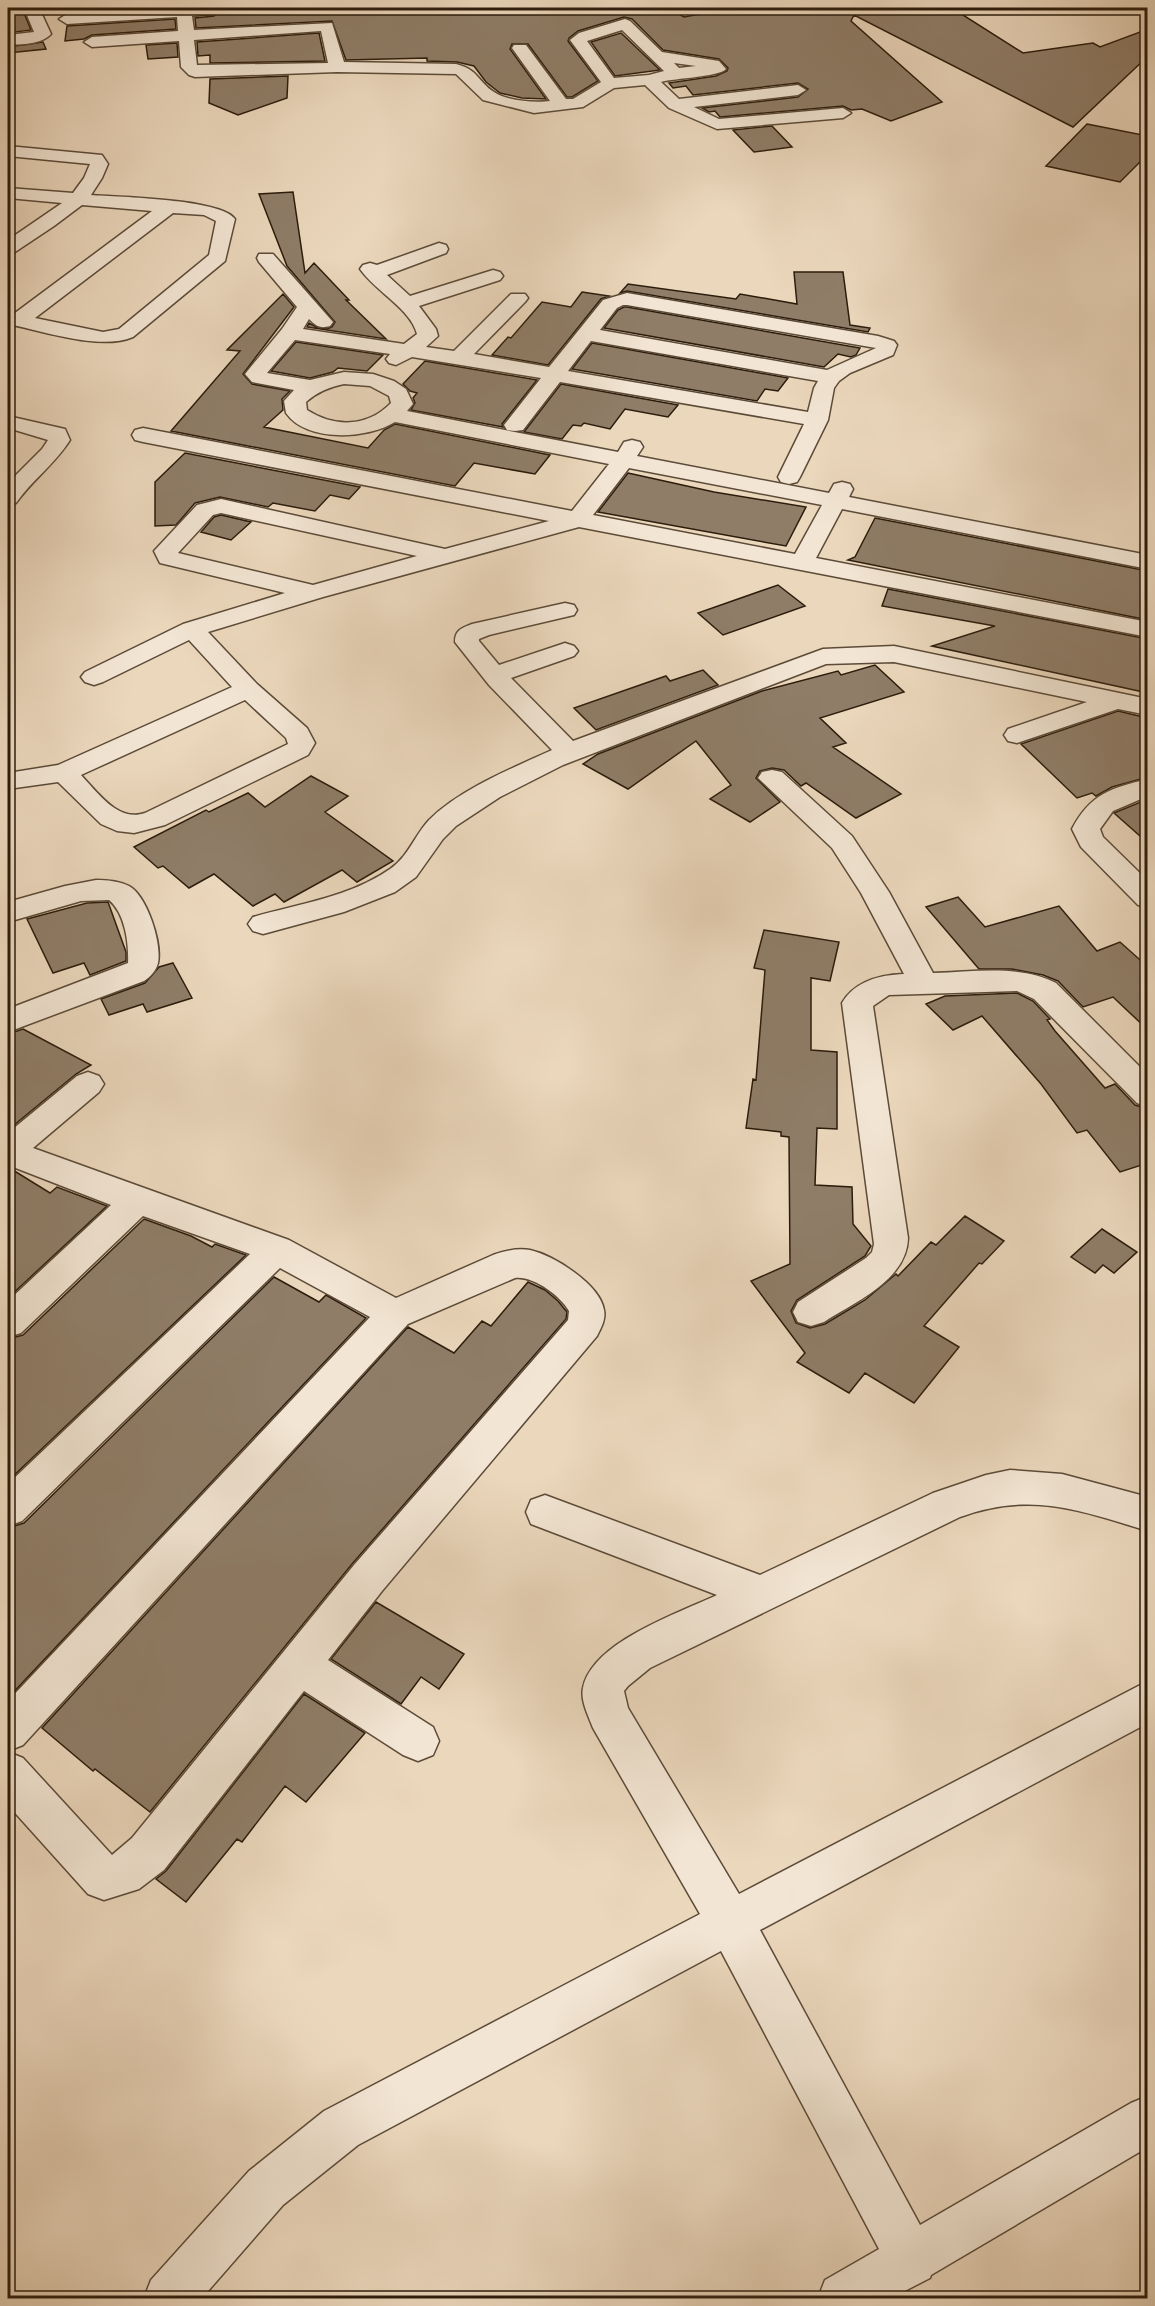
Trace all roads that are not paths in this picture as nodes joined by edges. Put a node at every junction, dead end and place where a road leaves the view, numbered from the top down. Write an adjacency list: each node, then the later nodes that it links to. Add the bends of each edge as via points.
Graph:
1 (32, 8): 7 (street, via 43,34)
2 (184, 10): 3 (street); 4 (street); 6 (street)
3 (226, 10)
4 (67, 19)
5 (252, 31): 6 (street); 13 (street, via 327,26); 14 (street)
6 (186, 35): 8 (street); 11 (street)
7 (8, 40)
8 (92, 42)
9 (520, 48): 20 (street)
10 (659, 56): 15 (street); 15 (street, via 718,67 714,71); 17 (street, via 625,24 580,38 578,43)
11 (188, 57): 12 (street); 14 (street, via 189,68 195,72)
12 (168, 59)
13 (337, 67): 14 (street); 20 (street, via 456,69 492,98 534,108)
14 (260, 69)
15 (675, 73): 16 (street)
16 (649, 80): 17 (street); 19 (street)
17 (610, 83): 20 (street, via 577,103)
18 (798, 90): 19 (street)
19 (675, 104): 21 (street, via 717,124)
20 (562, 106)
21 (843, 113)
22 (8, 151): 24 (street, via 96,159 99,164 94,176)
23 (8, 193): 24 (street)
24 (79, 199): 25 (street); 26 (street)
25 (169, 207): 33 (street); 33 (street, via 205,210 226,219 218,257 126,333 103,338)
26 (8, 248)
27 (440, 249): 31 (street, via 372,271)
28 (266, 258): 32 (street)
29 (493, 276): 31 (street)
30 (518, 298): 38 (street)
31 (405, 304): 37 (street, via 425,324 428,336)
32 (307, 307): 34 (street); 36 (street)
33 (13, 319)
34 (290, 333): 36 (street); 42 (street, via 255,374 259,378)
35 (586, 334): 39 (street); 40 (street); 40 (street, via 610,304 627,299 887,345 886,351)
36 (344, 342): 37 (street)
37 (405, 351): 38 (street); 41 (street)
38 (459, 358): 39 (street)
39 (554, 375): 44 (street); 46 (street)
40 (831, 377): 44 (street, via 824,388)
41 (373, 380): 42 (street, via 344,378); 43 (street, via 399,393)
42 (312, 387): 48 (street, via 295,401 297,413 309,422)
43 (398, 410): 46 (street); 48 (street, via 376,424); 49 (street)
44 (817, 420): 50 (street)
45 (8, 422): 51 (street, via 57,434 59,440)
46 (515, 425): 49 (street)
47 (143, 435): 48 (street)
48 (300, 443): 53 (street)
49 (627, 454): 50 (street); 52 (street); 53 (street)
50 (789, 477): 52 (street)
51 (9, 494)
52 (838, 495): 54 (street); 56 (street); 57 (street)
53 (577, 520): 55 (street); 56 (street)
54 (1148, 546)
55 (447, 556): 58 (street); 58 (street, via 221,506 205,510 166,551 168,558)
56 (802, 562): 61 (street)
57 (1148, 562)
58 (314, 592): 60 (street)
59 (565, 610): 63 (street, via 467,635 468,642)
60 (192, 629): 64 (street); 65 (street)
61 (1148, 630)
62 (565, 651): 63 (street)
63 (495, 675): 69 (street)
64 (94, 677)
65 (248, 689): 70 (street); 70 (street, via 298,734 302,743 299,749 155,819 139,824 116,822)
66 (1117, 701): 67 (street); 68 (street); 69 (street, via 894,654 823,657)
67 (1148, 707)
68 (1017, 735)
69 (569, 752): 76 (street, via 445,820 404,874 385,885)
70 (64, 773): 72 (street)
71 (772, 778): 77 (street, via 842,842 875,892)
72 (8, 781)
73 (1148, 787): 74 (street, via 1104,802 1086,829 1091,841)
74 (1147, 897)
75 (8, 912): 78 (street, via 89,891 117,892 133,909 144,961 133,974)
76 (263, 924)
77 (924, 984): 80 (street, via 1017,981 1034,985 1045,991); 84 (street, via 885,985 857,1003 891,1253 874,1271)
78 (8, 1021)
79 (88, 1084): 81 (street)
80 (1148, 1095)
81 (8, 1152): 82 (street)
82 (137, 1201): 83 (street); 86 (street)
83 (277, 1250): 85 (street); 87 (street)
84 (811, 1312)
85 (395, 1314): 91 (street, via 504,1265 520,1263 535,1266 575,1293 585,1304 587,1314 584,1326); 93 (street)
86 (8, 1323)
87 (8, 1509)
88 (545, 1512): 90 (street)
89 (1148, 1514): 90 (street, via 1066,1491 1010,1487 947,1505)
90 (759, 1593): 96 (street, via 636,1654 613,1672 603,1689 608,1714)
91 (299, 1665): 94 (street); 95 (street, via 148,1854 131,1871 119,1876 104,1878)
92 (1148, 1701): 96 (street)
93 (8, 1731)
94 (418, 1741)
95 (8, 1773)
96 (732, 1923): 98 (street); 99 (street, via 341,2128 266,2188)
97 (1148, 2120): 98 (street)
98 (912, 2260): 100 (street)
99 (169, 2298)
100 (843, 2298)

